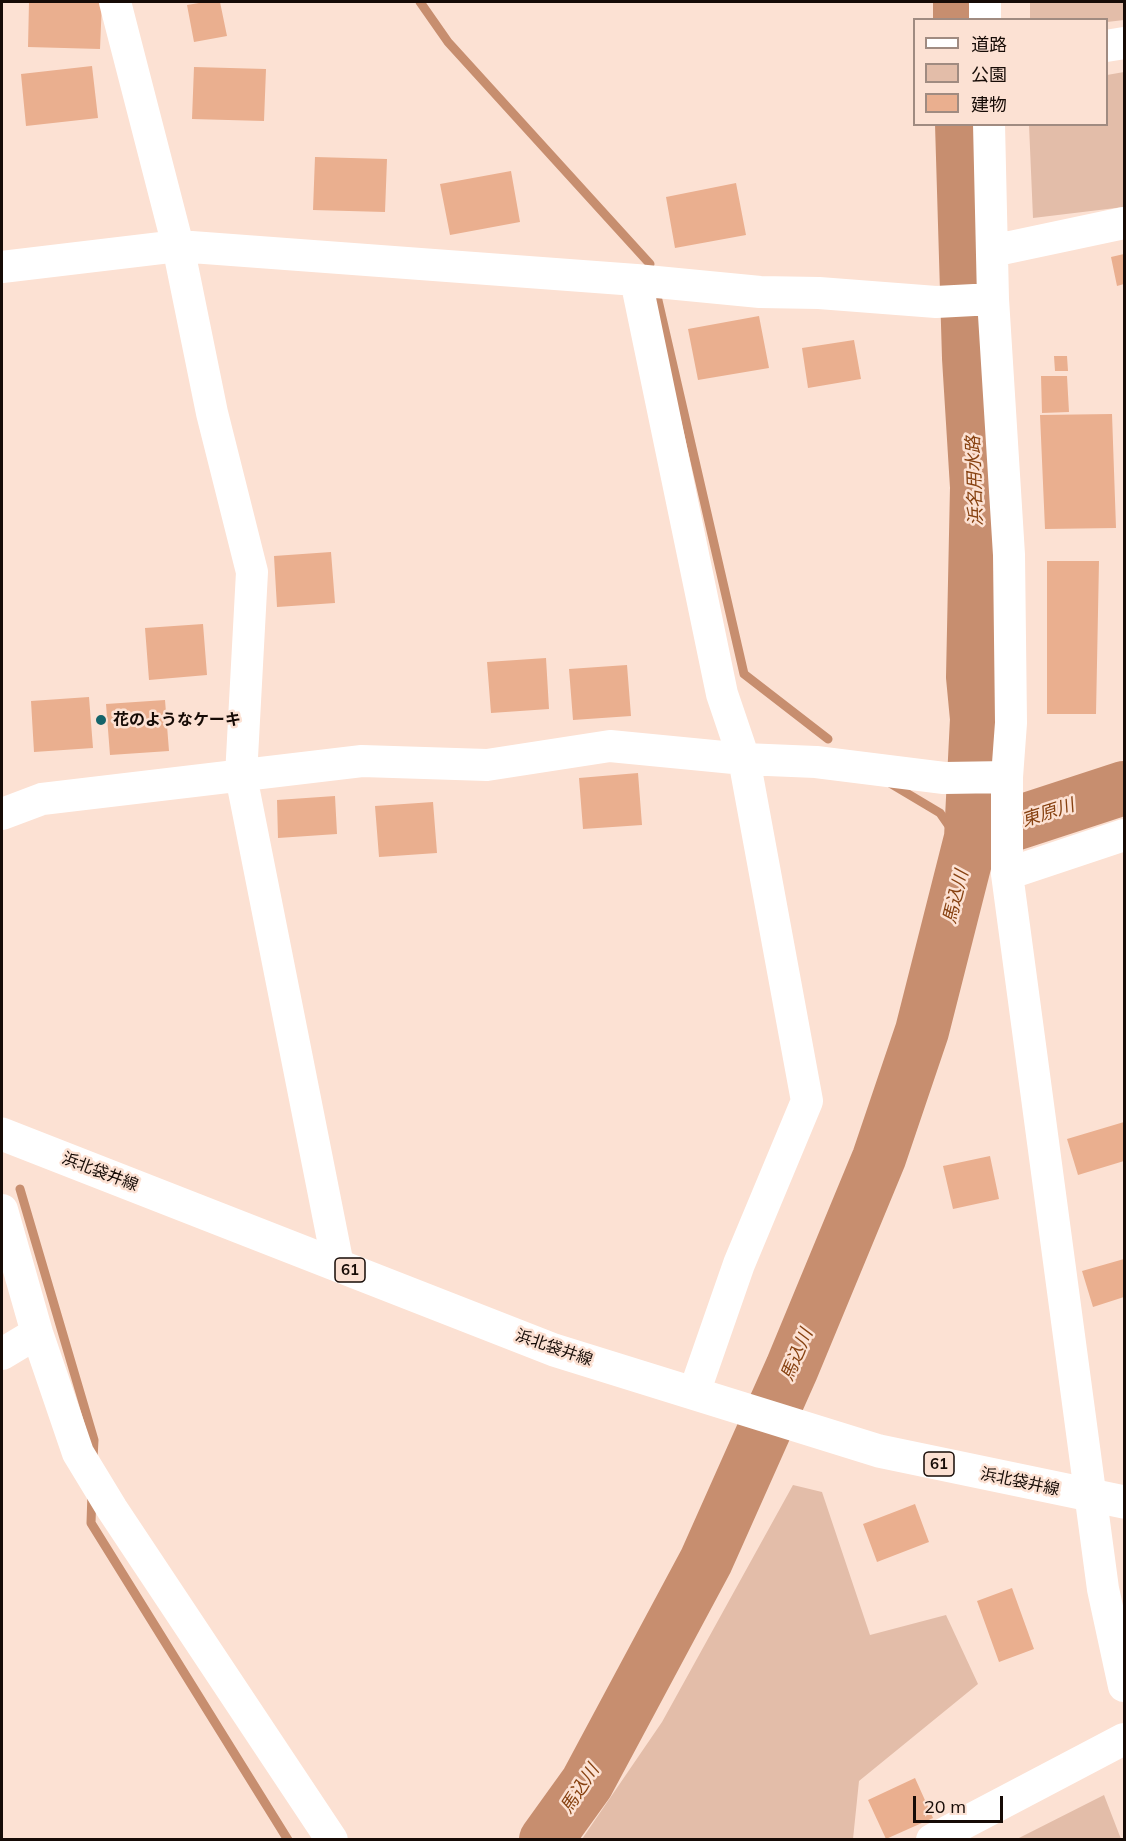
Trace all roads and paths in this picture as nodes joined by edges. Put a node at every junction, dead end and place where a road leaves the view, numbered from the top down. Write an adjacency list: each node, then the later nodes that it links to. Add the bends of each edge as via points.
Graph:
1 (115, 2): 8 (street)
2 (985, 2): 3 (street)
3 (985, 18)
4 (1125, 43): 5 (street)
5 (1108, 46)
6 (988, 126): 9 (street)
7 (1125, 223): 9 (street)
8 (178, 246): 10 (street); 11 (street); 14 (street, via 212,413 252,572)
9 (992, 251): 12 (street)
10 (2, 267)
11 (636, 280): 12 (street, via 760,292 936,302); 13 (street, via 722,694)
12 (983, 300): 15 (street, via 1009,555 1011,723)
13 (744, 759): 14 (street, via 610,746 487,765 362,761); 15 (street, via 816,762 944,778); 24 (street, via 807,1101 739,1264)
14 (241, 776): 16 (street, via 42,799); 21 (street)
15 (996, 778): 18 (street)
16 (2, 814)
17 (1125, 835): 18 (street)
18 (1007, 874): 25 (street)
19 (2, 1134): 21 (main road, 浜北袋井線 / 61)
20 (2, 1210): 22 (street)
21 (338, 1265): 24 (main road, 浜北袋井線 / 61, via 554,1350)
22 (37, 1332): 23 (street); 29 (street, via 78,1453)
23 (2, 1354)
24 (698, 1395): 25 (main road, 浜北袋井線 / 61, via 879,1451)
25 (1091, 1497): 26 (main road, 浜北袋井線 / 61); 27 (street, via 1103,1589)
26 (1125, 1502)
27 (1125, 1686)
28 (1125, 1739): 30 (street)
29 (332, 1839)
30 (932, 1839)

